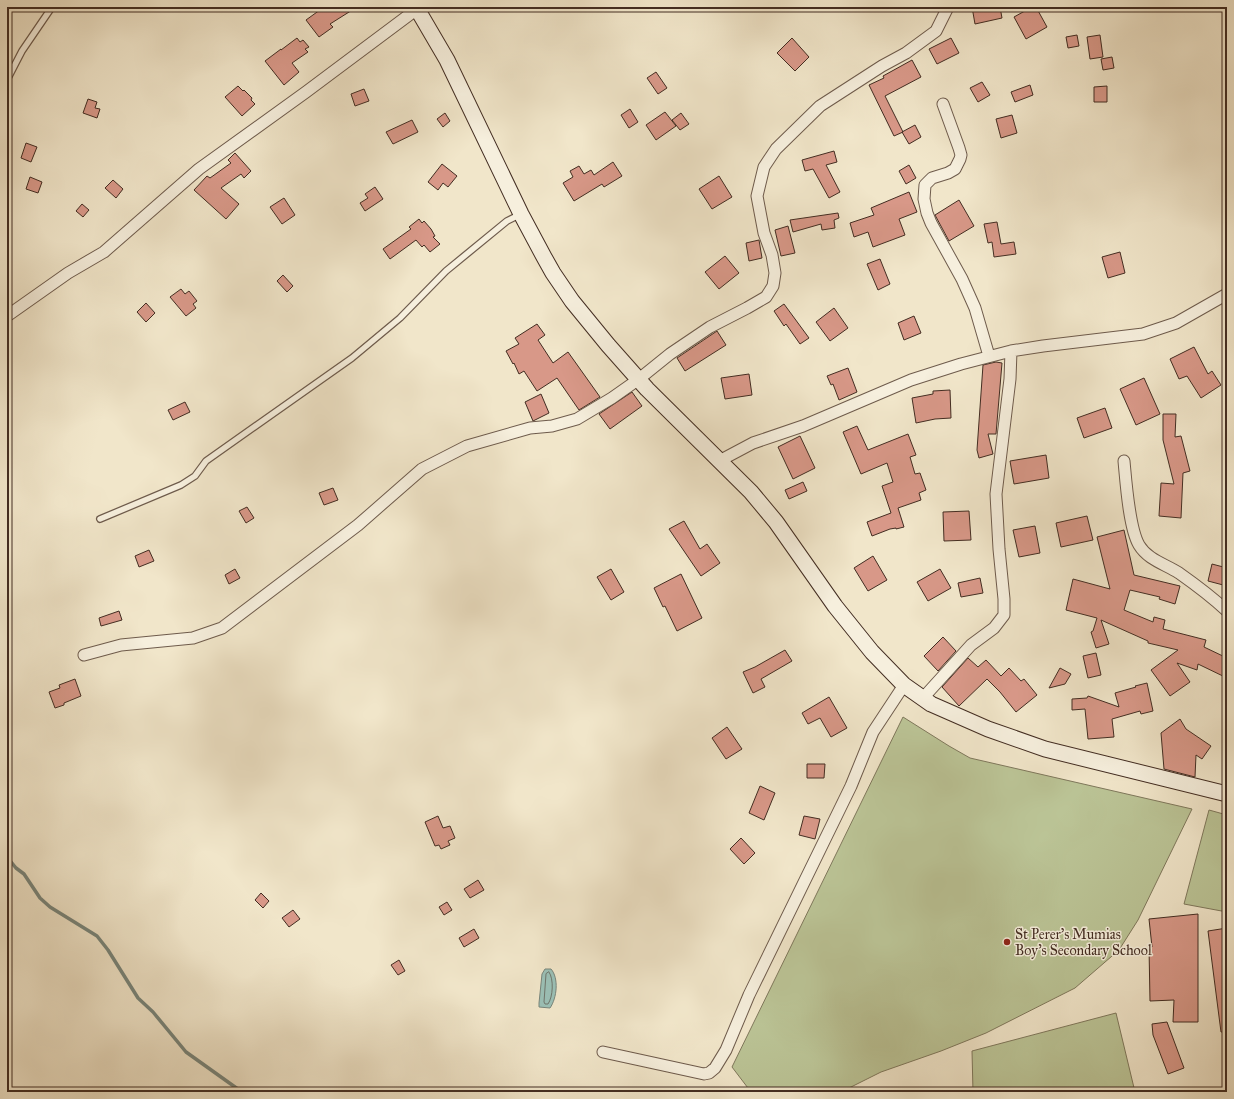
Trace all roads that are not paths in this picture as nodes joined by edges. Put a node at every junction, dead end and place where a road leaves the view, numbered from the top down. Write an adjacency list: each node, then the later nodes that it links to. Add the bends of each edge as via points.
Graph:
1 (52, 7): 4 (lane, via 22,51)
2 (948, 7): 11 (street, via 936,31 906,53 820,106 776,149 764,167 757,196 775,273 773,286 766,297 710,327)
3 (416, 8): 6 (street, via 460,84); 8 (street, via 199,169 104,252 68,273)
4 (7, 80)
5 (942, 104): 10 (street, via 961,158 955,169 932,178 925,185 926,207 931,223 975,308)
6 (521, 214): 11 (street, via 568,295); 14 (lane, via 507,221 446,271 400,318 369,345 206,461 191,479)
7 (1227, 294): 9 (street, via 1176,323 1143,334)
8 (7, 316)
9 (1011, 352): 10 (street); 18 (street, via 996,494 1004,615 994,628 971,645)
10 (989, 356): 12 (street, via 892,387 855,405 754,443)
11 (639, 379): 12 (street); 16 (street, via 577,419 552,426 530,428 467,446 422,469 358,525 222,628 193,638 121,645)
12 (721, 460): 17 (street, via 776,522 835,606 872,652)
13 (1124, 461): 15 (street, via 1133,527 1139,544 1147,554 1201,589)
14 (100, 519)
15 (1227, 611)
16 (84, 655)
17 (904, 684): 18 (street); 20 (street, via 874,732 851,786 749,995 726,1050 715,1068 704,1074)
18 (923, 698): 19 (street, via 988,729 1046,749)
19 (1227, 794)
20 (603, 1052)

